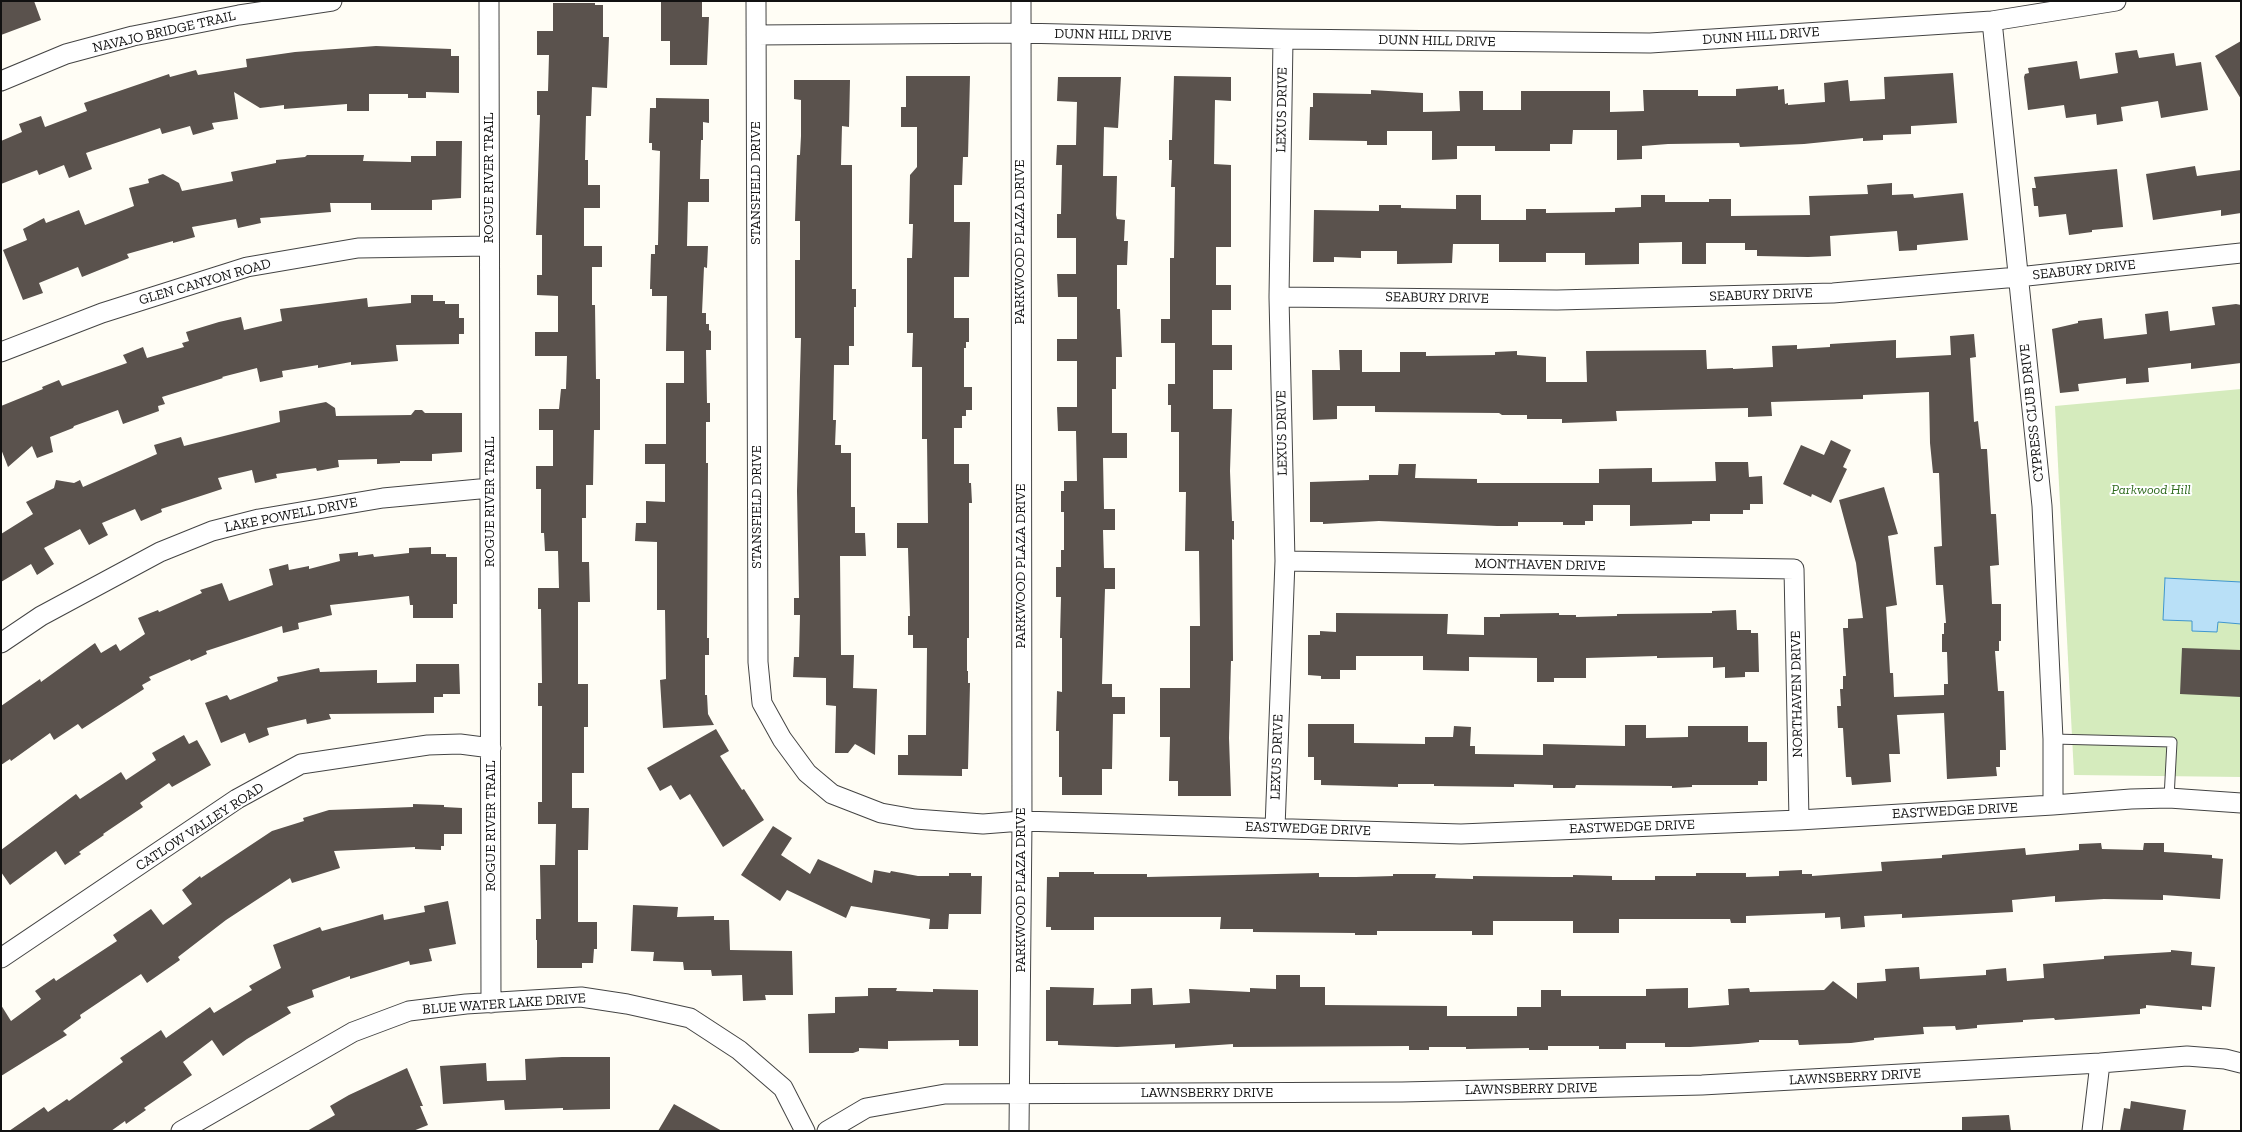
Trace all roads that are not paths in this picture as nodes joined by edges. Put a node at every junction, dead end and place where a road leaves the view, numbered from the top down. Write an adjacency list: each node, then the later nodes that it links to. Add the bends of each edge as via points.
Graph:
1 (332, 1): 10 (street, NAVAJO BRIDGE TRAIL, via 239,15 133,36 66,54)
2 (488, 1): 11 (street, ROGUE RIVER TRAIL)
3 (756, 1): 8 (street, STANSFIELD DRIVE)
4 (1020, 1): 7 (street, PARKWOOD PLAZA DRIVE)
5 (2116, 1): 6 (street, DUNN HILL DRIVE)
6 (1992, 21): 9 (street, DUNN HILL DRIVE, via 1650,43); 13 (street, CYPRESS CLUB DRIVE)
7 (1019, 33): 8 (street, DUNN HILL DRIVE); 9 (street, DUNN HILL DRIVE); 26 (street, PARKWOOD PLAZA DRIVE)
8 (756, 35): 26 (street, STANSFIELD DRIVE, via 758,662 762,703 782,739 807,773 832,794 881,813 915,819 983,824)
9 (1283, 39): 14 (street, LEXUS DRIVE)
10 (1, 81)
11 (489, 246): 15 (street, GLEN CANYON ROAD, via 358,248 246,267); 16 (street, ROGUE RIVER TRAIL)
12 (2241, 253): 13 (street, SEABURY DRIVE)
13 (2018, 277): 14 (street, SEABURY DRIVE, via 1833,293 1698,297 1557,300); 20 (street, CYPRESS CLUB DRIVE, via 2042,506)
14 (1279, 297): 17 (street, LEXUS DRIVE)
15 (2, 348)
16 (490, 488): 19 (street, LAKE POWELL DRIVE, via 383,498 259,519 212,530 160,552 41,616); 21 (street, ROGUE RIVER TRAIL)
17 (1285, 561): 18 (street, MONTHAVEN DRIVE); 27 (street, LEXUS DRIVE)
18 (1794, 568): 25 (street, NORTHAVEN DRIVE)
19 (1, 643)
20 (2053, 739): 22 (lane, via 2172,742); 24 (street, CYPRESS CLUB DRIVE)
21 (491, 748): 28 (street, CATLOW VALLEY ROAD, via 460,744 428,745 301,764 237,799); 29 (street, ROGUE RIVER TRAIL)
22 (2169, 798): 23 (street, EASTWEDGE DRIVE); 24 (street, EASTWEDGE DRIVE)
23 (2241, 803)
24 (2053, 805): 25 (street, EASTWEDGE DRIVE)
25 (1799, 820): 27 (street, EASTWEDGE DRIVE, via 1461,834)
26 (1022, 821): 27 (street, EASTWEDGE DRIVE); 32 (street, PARKWOOD PLAZA DRIVE)
27 (1274, 828)
28 (1, 958)
29 (491, 1003): 33 (street, BLUE WATER LAKE DRIVE, via 409,1011 353,1032); 34 (street, BLUE WATER LAKE DRIVE, via 581,997 690,1018 739,1050 783,1088)
30 (2100, 1063): 31 (street, LAWNSBERRY DRIVE, via 2187,1056); 32 (street, LAWNSBERRY DRIVE, via 1702,1085 1402,1092); 37 (street)
31 (2241, 1063)
32 (1019, 1094): 35 (street, LAWNSBERRY DRIVE, via 945,1094 866,1108); 36 (street, PARKWOOD PLAZA DRIVE)
33 (181, 1131)
34 (805, 1131)
35 (827, 1131)
36 (1019, 1131)
37 (2092, 1131)

